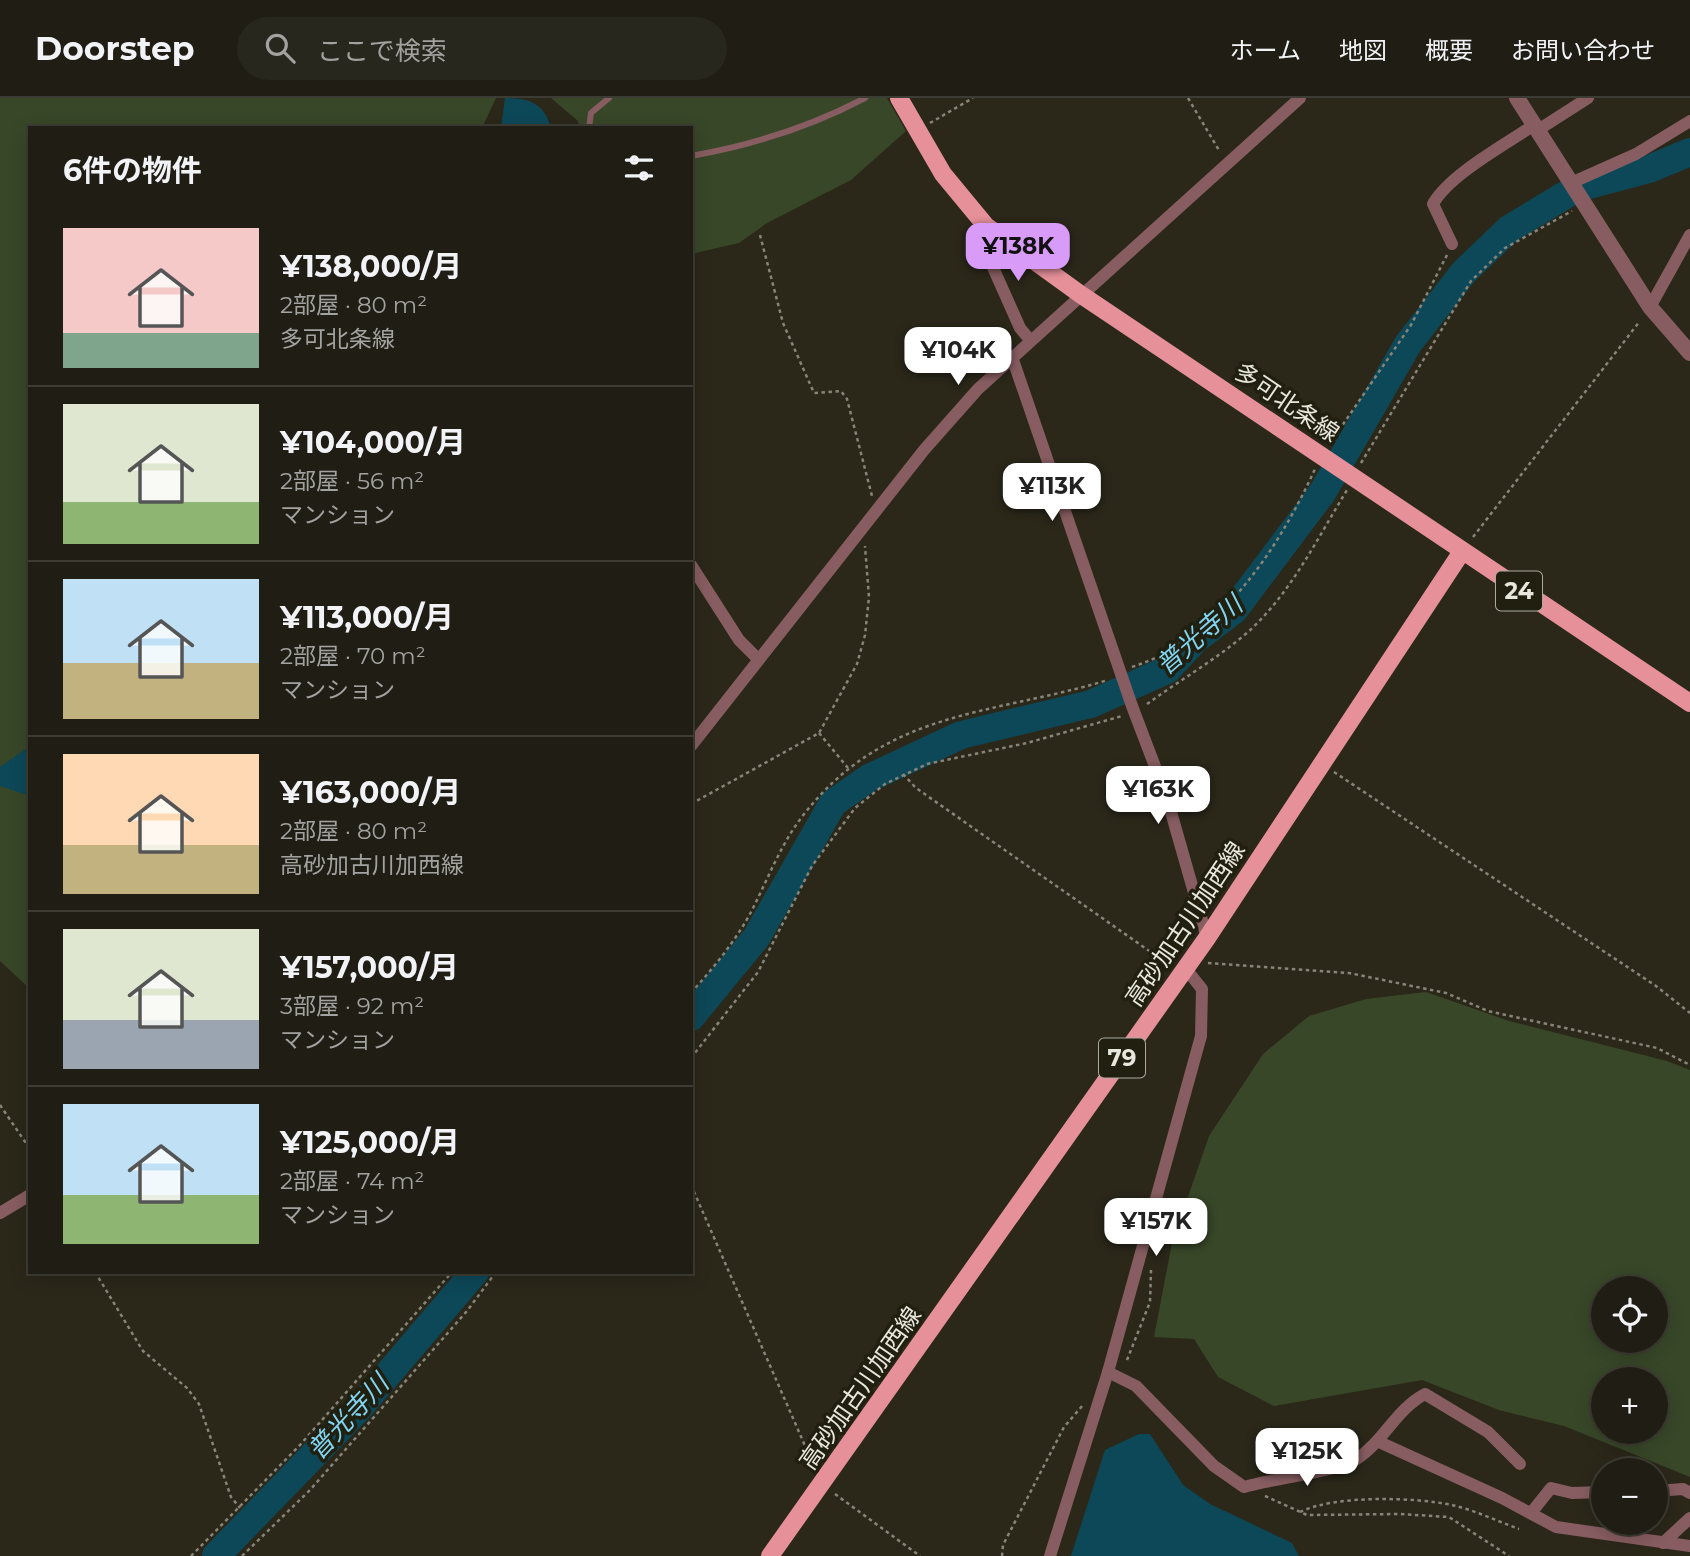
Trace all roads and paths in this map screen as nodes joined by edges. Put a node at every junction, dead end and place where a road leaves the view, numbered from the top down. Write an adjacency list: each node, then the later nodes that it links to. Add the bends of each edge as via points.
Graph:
1 (609, 98): 10 (lane, via 592,113)
2 (865, 98): 13 (lane, via 799,130)
3 (900, 98): 12 (main road, 多可北条線 / 24)
4 (973, 98): 12 (path)
5 (1188, 98): 14 (path)
6 (1300, 98): 14 (street)
7 (1517, 98): 11 (street)
8 (1588, 98): 11 (street)
9 (1690, 121): 15 (street, via 1636,154)
10 (589, 126)
11 (1536, 127): 15 (street); 20 (street, via 1470,167 1438,194 1433,204)
12 (916, 131): 17 (main road, 多可北条線 / 24, via 943,174)
13 (693, 156)
14 (1227, 163): 21 (street)
15 (1571, 183): 16 (street)
16 (1584, 204): 22 (street); 27 (path, via 1505,248 1471,281)
17 (986, 226): 21 (main road, 多可北条線 / 24); 23 (street, via 979,236 1020,328)
18 (760, 235): 28 (path, via 783,323 814,393 841,391 847,399 869,489)
19 (1690, 238): 22 (street)
20 (1452, 244): 26 (path, via 1411,325)
21 (1080, 294): 23 (street); 26 (main road, 多可北条線 / 24)
22 (1650, 307): 24 (street); 30 (path)
23 (1030, 340): 25 (street)
24 (1690, 353)
25 (1012, 357): 28 (street, via 924,450); 33 (street)
26 (1324, 458): 27 (main road, 多可北条線 / 24); 33 (path, via 1297,509 1236,594 1181,643)
27 (1352, 476): 30 (main road, 多可北条線 / 24); 35 (path, via 1297,573 1268,612 1216,656)
28 (879, 510): 29 (street)
29 (859, 534): 32 (street); 36 (path, via 864,541 869,597 865,635 857,664)
30 (1461, 553): 34 (main road, 多可北条線 / 24); 38 (main road, 高砂加古川加西線 / 79)
31 (693, 568): 32 (street, via 739,640)
32 (758, 659): 37 (street)
33 (1123, 674): 35 (street); 39 (path, via 923,725)
34 (1690, 704)
35 (1133, 709): 40 (path, via 1027,743 927,764); 42 (street, via 1167,798)
36 (819, 733): 39 (path); 41 (path)
37 (693, 743)
38 (1320, 764): 42 (main road, 高砂加古川加西線 / 79); 45 (path)
39 (849, 769): 44 (path, via 800,820 751,913)
40 (903, 774): 43 (path, via 916,788); 46 (path, via 855,807 827,841 758,972)
41 (693, 803)
42 (1207, 938): 43 (main road, 高砂加古川加西線 / 79)
43 (1187, 966): 47 (path, via 1349,973 1446,993 1488,1011 1657,1048); 53 (street, via 1202,989 1201,1036); 61 (main road, 高砂加古川加西線 / 79)
44 (693, 991)
45 (1690, 1013)
46 (693, 1055)
47 (1690, 1065)
48 (0, 1105): 49 (path)
49 (28, 1146)
50 (693, 1190): 61 (path)
51 (28, 1196): 52 (street)
52 (0, 1213)
53 (1142, 1246): 57 (street); 57 (path, via 1150,1252 1150,1302)
54 (96, 1274): 66 (path, via 143,1352 187,1388 199,1404 231,1497)
55 (450, 1274): 66 (path)
56 (495, 1274): 74 (path, via 310,1490)
57 (1114, 1375): 58 (street); 62 (street, via 1136,1386 1214,1466)
58 (1101, 1396): 77 (path, via 1088,1398 1064,1427 1003,1545); 78 (street)
59 (1377, 1441): 60 (street, via 1408,1403 1425,1394 1488,1432); 62 (street, via 1352,1462); 68 (street)
60 (1520, 1464)
61 (822, 1484): 75 (main road, 高砂加古川加西線 / 79); 76 (path)
62 (1244, 1487): 67 (path)
63 (1668, 1490): 65 (street)
64 (1591, 1492): 68 (street, via 1551,1488)
65 (1690, 1493)
66 (240, 1508): 73 (path)
67 (1300, 1512): 70 (path, via 1313,1505 1383,1500 1452,1505); 79 (path, via 1449,1517)
68 (1531, 1513): 71 (street, via 1556,1527)
69 (1690, 1518): 71 (street)
70 (1519, 1529)
71 (1663, 1543): 72 (street)
72 (1690, 1546)
73 (191, 1556)
74 (242, 1556)
75 (770, 1556)
76 (920, 1556)
77 (1002, 1556)
78 (1050, 1556)
79 (1509, 1556)

